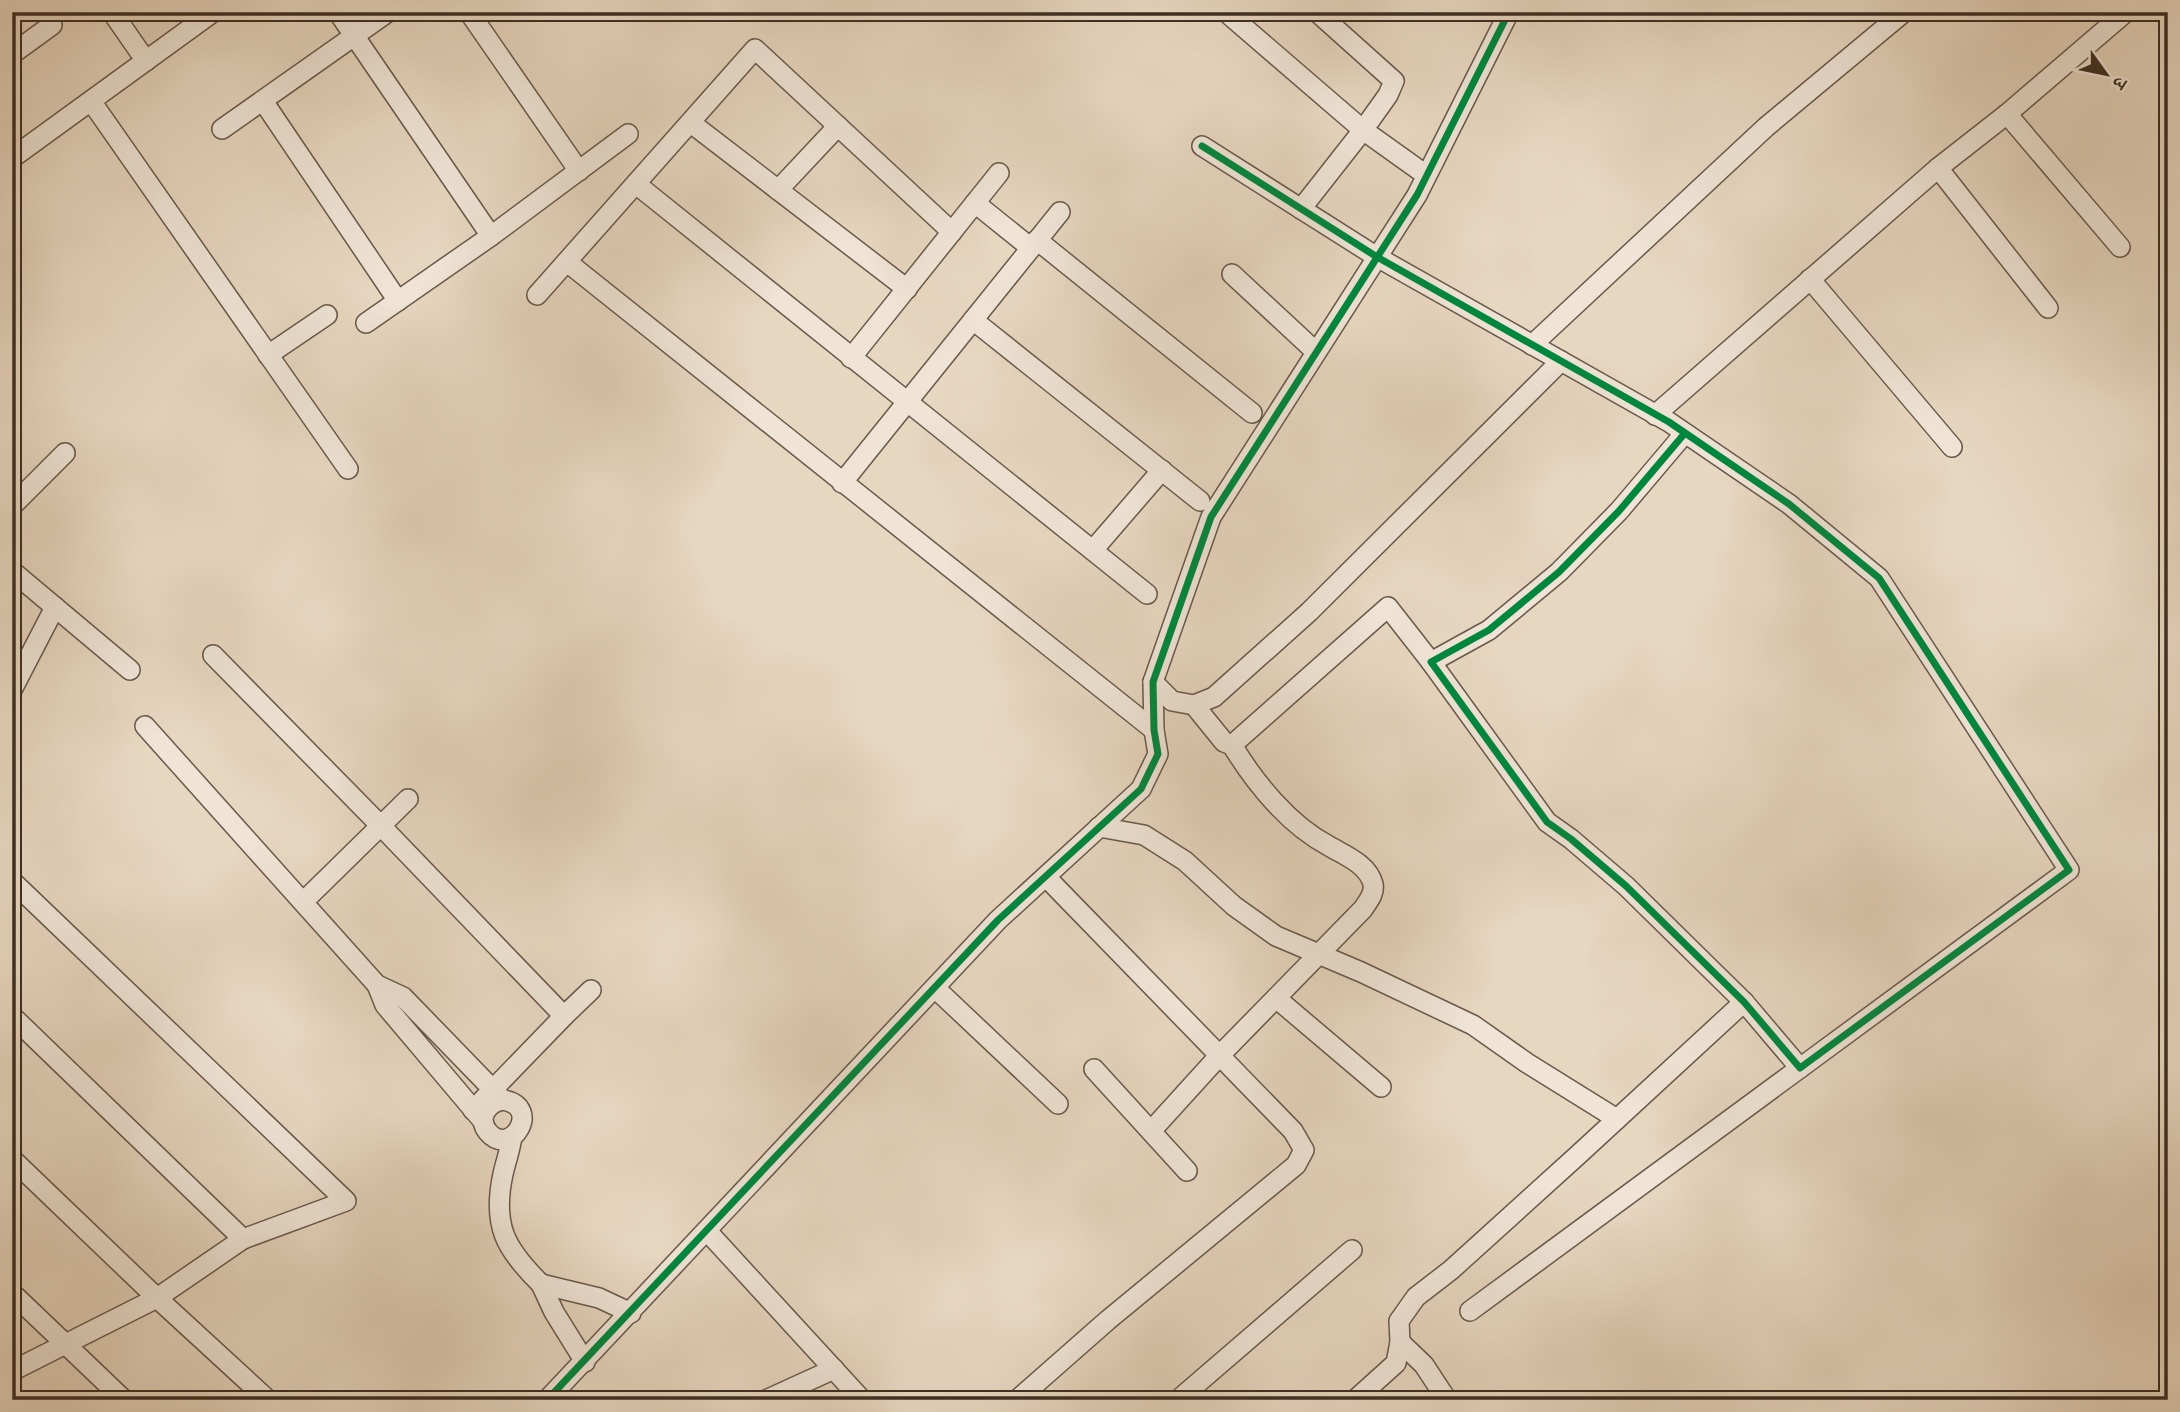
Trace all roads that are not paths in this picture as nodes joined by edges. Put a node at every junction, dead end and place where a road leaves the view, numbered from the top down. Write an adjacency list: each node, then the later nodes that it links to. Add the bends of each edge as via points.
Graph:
1 (112, 12): 14 (street)
2 (213, 12): 14 (street)
3 (338, 12): 12 (street)
4 (388, 12): 12 (street)
5 (469, 12): 26 (street)
6 (1226, 12): 21 (street)
7 (1317, 12): 21 (street, via 1394,80)
8 (1509, 12): 28 (street)
9 (1904, 12): 49 (street, via 1766,127)
10 (2126, 12): 17 (street)
11 (52, 25): 13 (street)
12 (355, 37): 16 (street); 35 (street)
13 (12, 54)
14 (146, 61): 15 (street)
15 (91, 101): 24 (street); 51 (street)
16 (263, 101): 20 (street); 44 (street)
17 (2007, 114): 25 (street); 37 (street)
18 (691, 122): 19 (street, via 755,50); 29 (street); 30 (street)
19 (838, 126): 30 (street); 34 (street)
20 (222, 129)
21 (1363, 130): 28 (street); 32 (street)
22 (628, 134): 26 (street)
23 (1202, 146): 32 (street)
24 (12, 158)
25 (1938, 168): 41 (street); 45 (street)
26 (579, 171): 35 (street)
27 (999, 173): 31 (street)
28 (1426, 176): 38 (street)
29 (636, 184): 39 (street); 52 (street)
30 (778, 190): 42 (street)
31 (975, 203): 34 (street); 36 (street)
32 (1301, 209): 38 (street)
33 (1060, 212): 36 (street)
34 (952, 232): 42 (street)
35 (491, 236): 44 (street)
36 (1034, 244): 47 (street); 55 (street)
37 (2120, 247)
38 (1377, 257): 49 (street); 50 (street)
39 (567, 262): 43 (street); 62 (street)
40 (1232, 274): 50 (street)
41 (1810, 279): 56 (street); 58 (street)
42 (907, 289): 52 (street)
43 (537, 295)
44 (398, 301): 48 (street)
45 (2048, 308)
46 (327, 315): 51 (street)
47 (973, 320): 54 (street); 61 (street)
48 (366, 323)
49 (1532, 345): 53 (street)
50 (1316, 352): 72 (street, via 1211,517)
51 (268, 355): 60 (street)
52 (851, 358): 54 (street)
53 (1561, 361): 56 (street); 74 (street, via 1266,652 1214,697)
54 (906, 402): 62 (street); 65 (street)
55 (1252, 413)
56 (1655, 415): 57 (street)
57 (1685, 433): 70 (street, via 1559,572 1489,630); 93 (street, via 1789,505 1880,578 2068,870)
58 (1952, 447)
59 (65, 453): 64 (street)
60 (348, 469)
61 (1162, 470): 63 (street); 65 (street)
62 (842, 483): 76 (street)
63 (1200, 501)
64 (12, 506)
65 (1093, 550): 67 (street)
66 (12, 570): 68 (street)
67 (1147, 594)
68 (55, 607): 71 (street); 73 (street)
69 (213, 655): 79 (street)
70 (1431, 662): 77 (street, via 1388,607); 89 (street, via 1546,822 1626,886)
71 (130, 670)
72 (1153, 682): 74 (street, via 1172,701); 76 (street)
73 (12, 691)
74 (1194, 705): 77 (street, via 1224,742)
75 (145, 726): 83 (street)
76 (1154, 730): 80 (street, via 1158,754 1141,789)
77 (1232, 745): 84 (street, via 1273,800 1306,832 1348,854 1373,883 1373,894 1363,908)
78 (408, 799): 79 (street)
79 (381, 825): 83 (street); 91 (street)
80 (1099, 827): 81 (street); 84 (street, via 1144,835 1276,936)
81 (1045, 877): 86 (street); 92 (street)
82 (12, 881): 105 (street, via 346,1201)
83 (303, 902): 85 (street)
84 (1320, 954): 88 (street); 99 (street, via 1474,1025)
85 (377, 985): 96 (street, via 403,997); 98 (street, via 385,1004)
86 (935, 988): 97 (street); 104 (street)
87 (590, 990): 91 (street)
88 (1276, 998): 92 (street); 95 (street)
89 (1744, 1002): 93 (street); 99 (street)
90 (12, 1016): 105 (street)
91 (564, 1016): 96 (street)
92 (1220, 1055): 100 (street); 122 (street, via 1293,1131 1304,1150 1296,1165)
93 (1800, 1068): 110 (street)
94 (1094, 1069): 100 (street)
95 (1381, 1087)
96 (498, 1095): 98 (street, via 497,1101); 101 (street, via 522,1114 521,1127)
97 (1058, 1104)
98 (478, 1115): 101 (street, via 493,1137)
99 (1617, 1119): 112 (street, via 1416,1297 1399,1321)
100 (1151, 1131): 103 (street)
101 (512, 1137): 107 (street, via 499,1206 503,1237 519,1263)
102 (12, 1159): 109 (street)
103 (1187, 1171)
104 (707, 1231): 111 (street); 115 (street)
105 (243, 1239): 109 (street)
106 (1352, 1250): 123 (street)
107 (541, 1284): 111 (street, via 599,1298); 114 (street)
108 (12, 1293): 113 (street)
109 (157, 1298): 113 (street); 118 (street)
110 (1469, 1311)
111 (631, 1313): 114 (street)
112 (1400, 1342): 124 (street, via 1396,1363); 125 (street, via 1424,1365)
113 (67, 1344): 116 (street); 117 (street)
114 (585, 1362): 119 (street)
115 (834, 1369): 120 (street); 121 (street)
116 (12, 1371)
117 (124, 1400)
118 (268, 1400)
119 (547, 1400)
120 (766, 1400)
121 (862, 1400)
122 (1017, 1400)
123 (1178, 1400)
124 (1355, 1400)
125 (1447, 1400)

